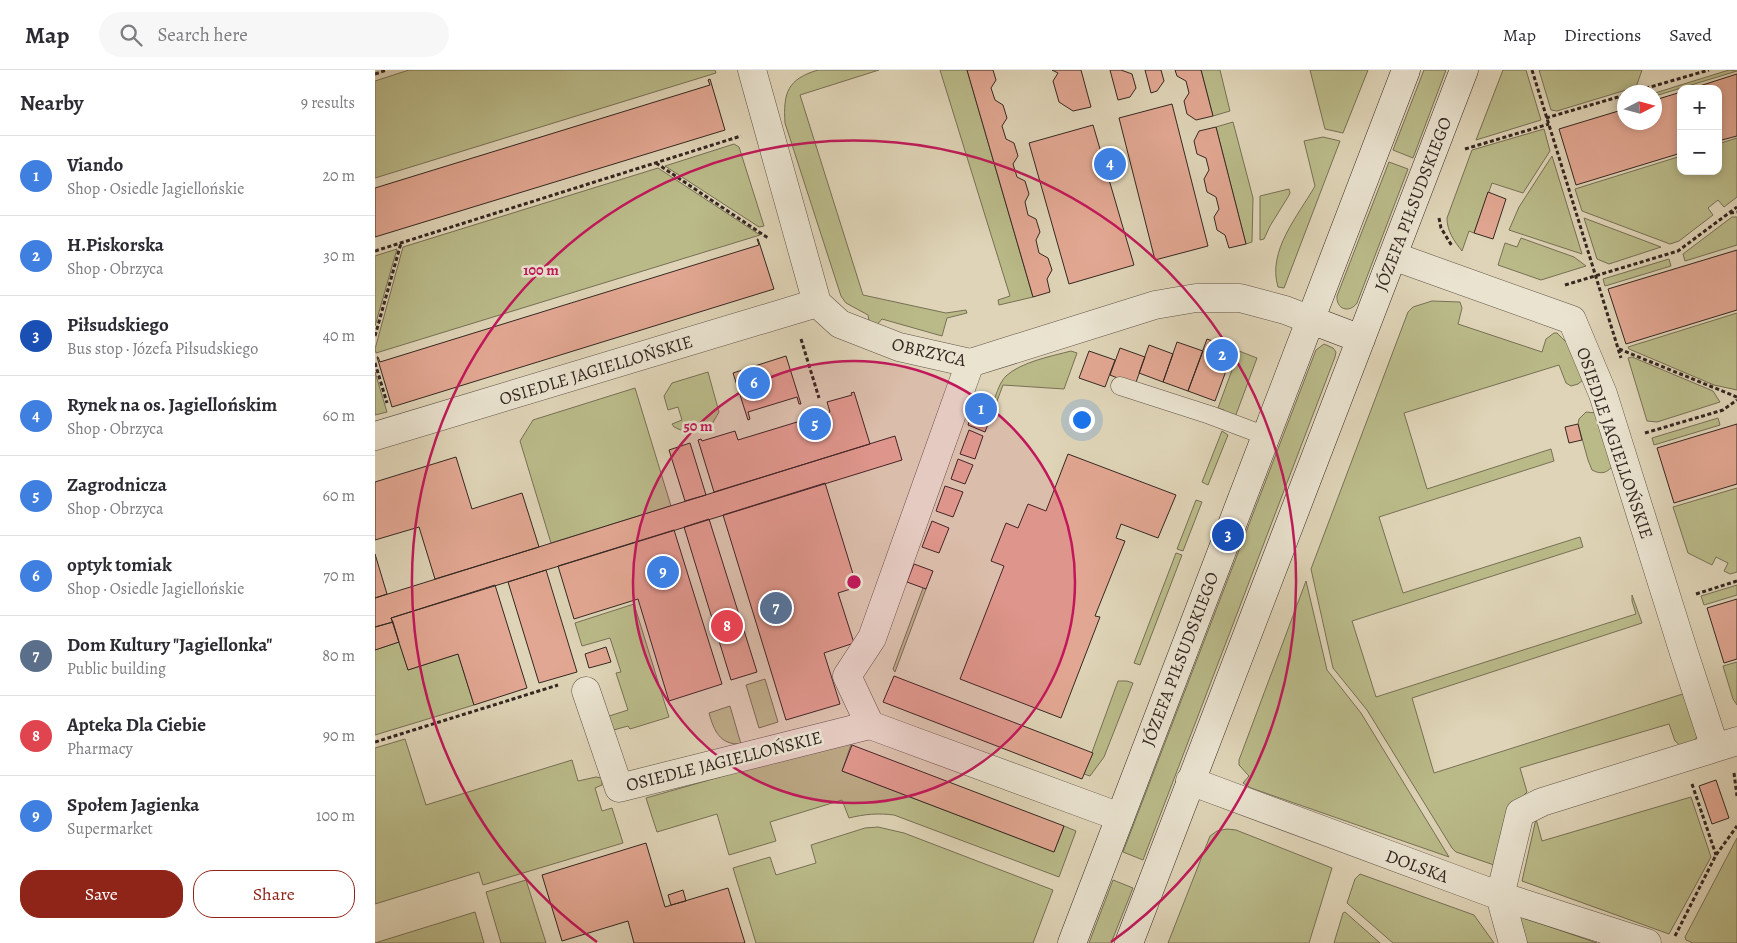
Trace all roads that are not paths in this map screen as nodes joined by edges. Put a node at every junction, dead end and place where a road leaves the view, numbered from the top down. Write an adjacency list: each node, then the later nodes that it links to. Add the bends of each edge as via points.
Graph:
1 (751, 70): 5 (street)
2 (1407, 70): 6 (street, JÓZEFA PIŁSUDSKIEGO)
3 (1464, 70): 4 (street, JÓZEFA PIŁSUDSKIEGO)
4 (1393, 256): 7 (street, JÓZEFA PIŁSUDSKIEGO); 14 (street, OSIEDLE JAGIELLOŃSKIE, via 1572,320 1603,394 1681,644)
5 (817, 303): 8 (street, OBRZYCA, via 840,324 899,347); 10 (street, OSIEDLE JAGIELLOŃSKIE)
6 (1311, 320): 7 (street); 8 (street, OBRZYCA, via 1241,298 1197,298 1155,305); 11 (street, JÓZEFA PIŁSUDSKIEGO)
7 (1361, 339): 15 (street, JÓZEFA PIŁSUDSKIEGO)
8 (970, 364): 13 (street, via 872,638 847,676)
9 (1120, 386): 11 (lane)
10 (385, 433)
11 (1266, 436): 16 (street, JÓZEFA PIŁSUDSKIEGO)
12 (586, 691): 13 (street, OSIEDLE JAGIELLOŃSKIE, via 619,788)
13 (871, 725): 16 (street)
14 (1726, 744): 17 (street, OSIEDLE JAGIELLOŃSKIE, via 1542,802 1519,813)
15 (1190, 781): 17 (street, DOLSKA); 19 (street, JÓZEFA PIŁSUDSKIEGO)
16 (1121, 817): 18 (street, JÓZEFA PIŁSUDSKIEGO)
17 (1500, 896): 20 (street, OSIEDLE JAGIELLOŃSKIE); 21 (street, DOLSKA)
18 (1071, 943)
19 (1129, 943)
20 (1513, 943)
21 (1647, 943)

